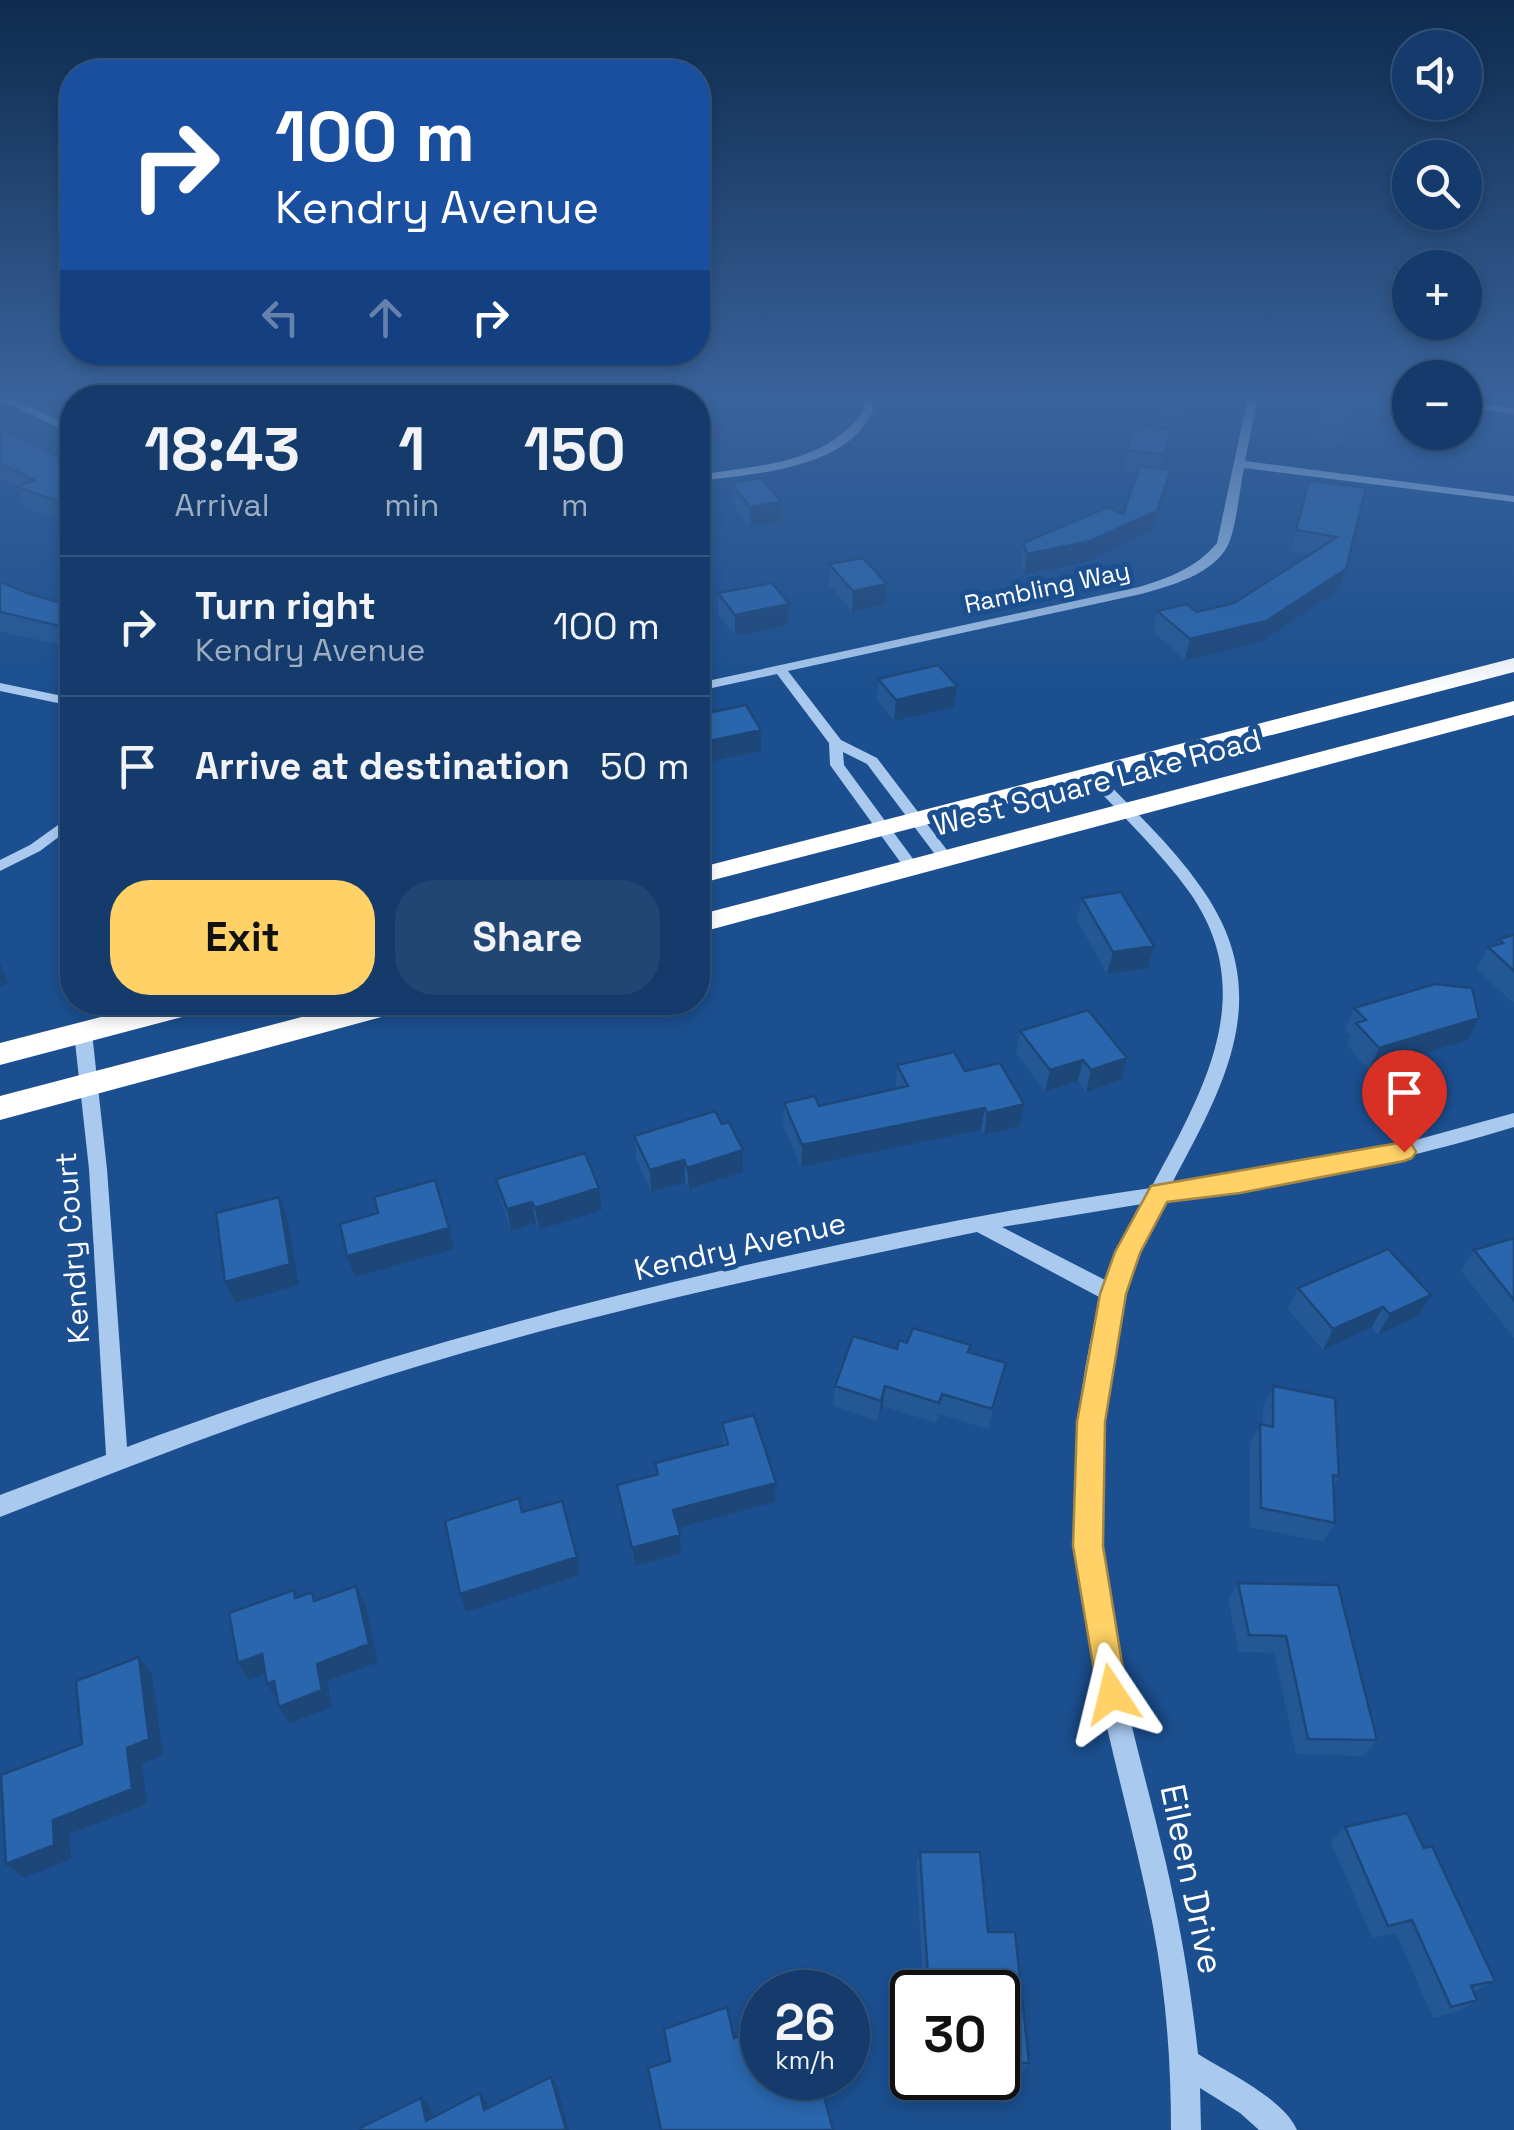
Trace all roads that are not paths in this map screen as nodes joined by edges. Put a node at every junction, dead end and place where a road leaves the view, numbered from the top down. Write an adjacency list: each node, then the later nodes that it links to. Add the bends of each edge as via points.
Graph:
1 (1233, 495): 5 (street, Rambling Way, via 1223,544 1175,580)
2 (1486, 495): 3 (street)
3 (1514, 499)
4 (1514, 665): 11 (highway, West Square Lake Road)
5 (780, 669): 6 (street, Rambling Way); 10 (street)
6 (710, 684)
7 (0, 687): 8 (street)
8 (60, 700)
9 (1514, 708): 12 (highway, West Square Lake Road)
10 (836, 743): 13 (street, via 872,761); 14 (street, via 837,766)
11 (1092, 775): 12 (street, Eileen Drive); 13 (highway, West Square Lake Road)
12 (1124, 810): 16 (highway, West Square Lake Road); 28 (street, Eileen Drive, via 1198,894 1220,930 1232,969 1233,1011 1222,1056)
13 (916, 820): 14 (highway, West Square Lake Road); 16 (street)
14 (883, 828): 18 (street); 19 (highway, West Square Lake Road)
15 (60, 829): 17 (street)
16 (945, 858): 18 (highway, West Square Lake Road)
17 (0, 866)
18 (910, 867): 20 (highway, West Square Lake Road)
19 (710, 873)
20 (710, 921)
21 (150, 1015): 23 (highway)
22 (351, 1015): 25 (highway)
23 (83, 1032): 24 (highway); 25 (street, Kendry Court)
24 (0, 1054)
25 (89, 1085): 26 (highway); 31 (street, Kendry Court)
26 (0, 1108)
27 (1514, 1120): 28 (street, Kendry Avenue, via 1368,1160)
28 (1160, 1193): 29 (street, Kendry Avenue); 30 (street, Eileen Drive)
29 (979, 1224): 30 (street); 31 (street, Kendry Avenue, via 477,1342 293,1396)
30 (1113, 1294): 33 (street, Eileen Drive, via 1091,1422 1088,1546 1112,1694 1172,1954)
31 (117, 1460): 32 (street, Kendry Avenue)
32 (0, 1506)
33 (1188, 2064): 34 (street, Eileen Drive); 35 (street)
34 (1186, 2130)
35 (1282, 2130)

